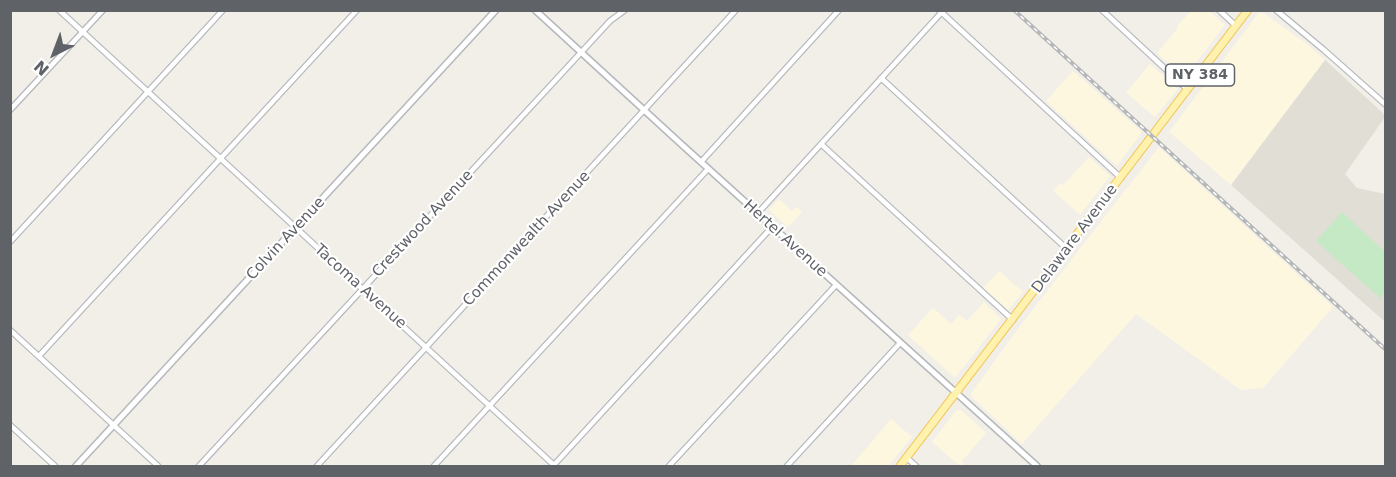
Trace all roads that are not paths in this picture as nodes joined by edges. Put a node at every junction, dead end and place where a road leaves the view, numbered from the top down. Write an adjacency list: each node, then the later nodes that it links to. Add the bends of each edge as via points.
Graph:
1 (59, 10): 16 (street, Tacoma Avenue)
2 (103, 10): 16 (street)
3 (223, 10): 20 (street)
4 (357, 10): 25 (street)
5 (496, 10): 31 (street, Colvin Avenue)
6 (535, 10): 17 (street, Hertel Avenue)
7 (625, 10): 17 (street, Crestwood Avenue)
8 (736, 10): 23 (street, Commonwealth Avenue)
9 (839, 10): 26 (street)
10 (1102, 10): 19 (street)
11 (1219, 10): 15 (street)
12 (1248, 10): 15 (main road, Delaware Avenue / NY 384)
13 (1276, 10): 21 (street)
14 (940, 12): 18 (street); 28 (street)
15 (1236, 26): 19 (main road, Delaware Avenue / NY 384)
16 (82, 32): 20 (street, Tacoma Avenue); 22 (street)
17 (581, 53): 23 (street, Hertel Avenue); 35 (street, Crestwood Avenue)
18 (881, 78): 24 (street); 33 (street)
19 (1188, 90): 28 (main road, Delaware Avenue / NY 384)
20 (147, 92): 25 (street, Tacoma Avenue); 32 (street)
21 (1386, 105)
22 (10, 111)
23 (644, 111): 26 (street, Hertel Avenue); 39 (street, Commonwealth Avenue)
24 (821, 144): 29 (street); 36 (street)
25 (220, 159): 31 (street, Tacoma Avenue); 40 (street)
26 (701, 162): 27 (street, Hertel Avenue)
27 (708, 169): 29 (street, Hertel Avenue); 42 (street)
28 (1121, 178): 33 (main road, Delaware Avenue / NY 384)
29 (758, 214): 30 (street, Hertel Avenue)
30 (772, 227): 34 (street, Hertel Avenue); 52 (street)
31 (295, 228): 35 (street, Tacoma Avenue); 44 (street, Colvin Avenue)
32 (10, 242)
33 (1068, 249): 36 (main road, Delaware Avenue / NY 384)
34 (836, 285): 38 (street, Hertel Avenue); 53 (street)
35 (362, 290): 39 (street, Tacoma Avenue); 49 (street, Crestwood Avenue)
36 (1013, 320): 41 (main road, Delaware Avenue / NY 384)
37 (10, 330): 40 (street)
38 (900, 343): 41 (street, Hertel Avenue); 54 (street)
39 (426, 348): 42 (street, Tacoma Avenue); 50 (street, Commonwealth Avenue)
40 (39, 356): 44 (street)
41 (956, 395): 45 (main road, Delaware Avenue / NY 384); 57 (street, Hertel Avenue)
42 (490, 406): 51 (street); 52 (street, Tacoma Avenue)
43 (10, 425): 46 (street)
44 (113, 426): 47 (street, Colvin Avenue); 48 (street)
45 (907, 458): 55 (main road, Delaware Avenue / NY 384); 56 (street)
46 (55, 466)
47 (76, 466)
48 (158, 466)
49 (199, 466)
50 (317, 466)
51 (434, 466)
52 (553, 466)
53 (669, 466)
54 (787, 466)
55 (900, 466)
56 (916, 466)
57 (1037, 466)

